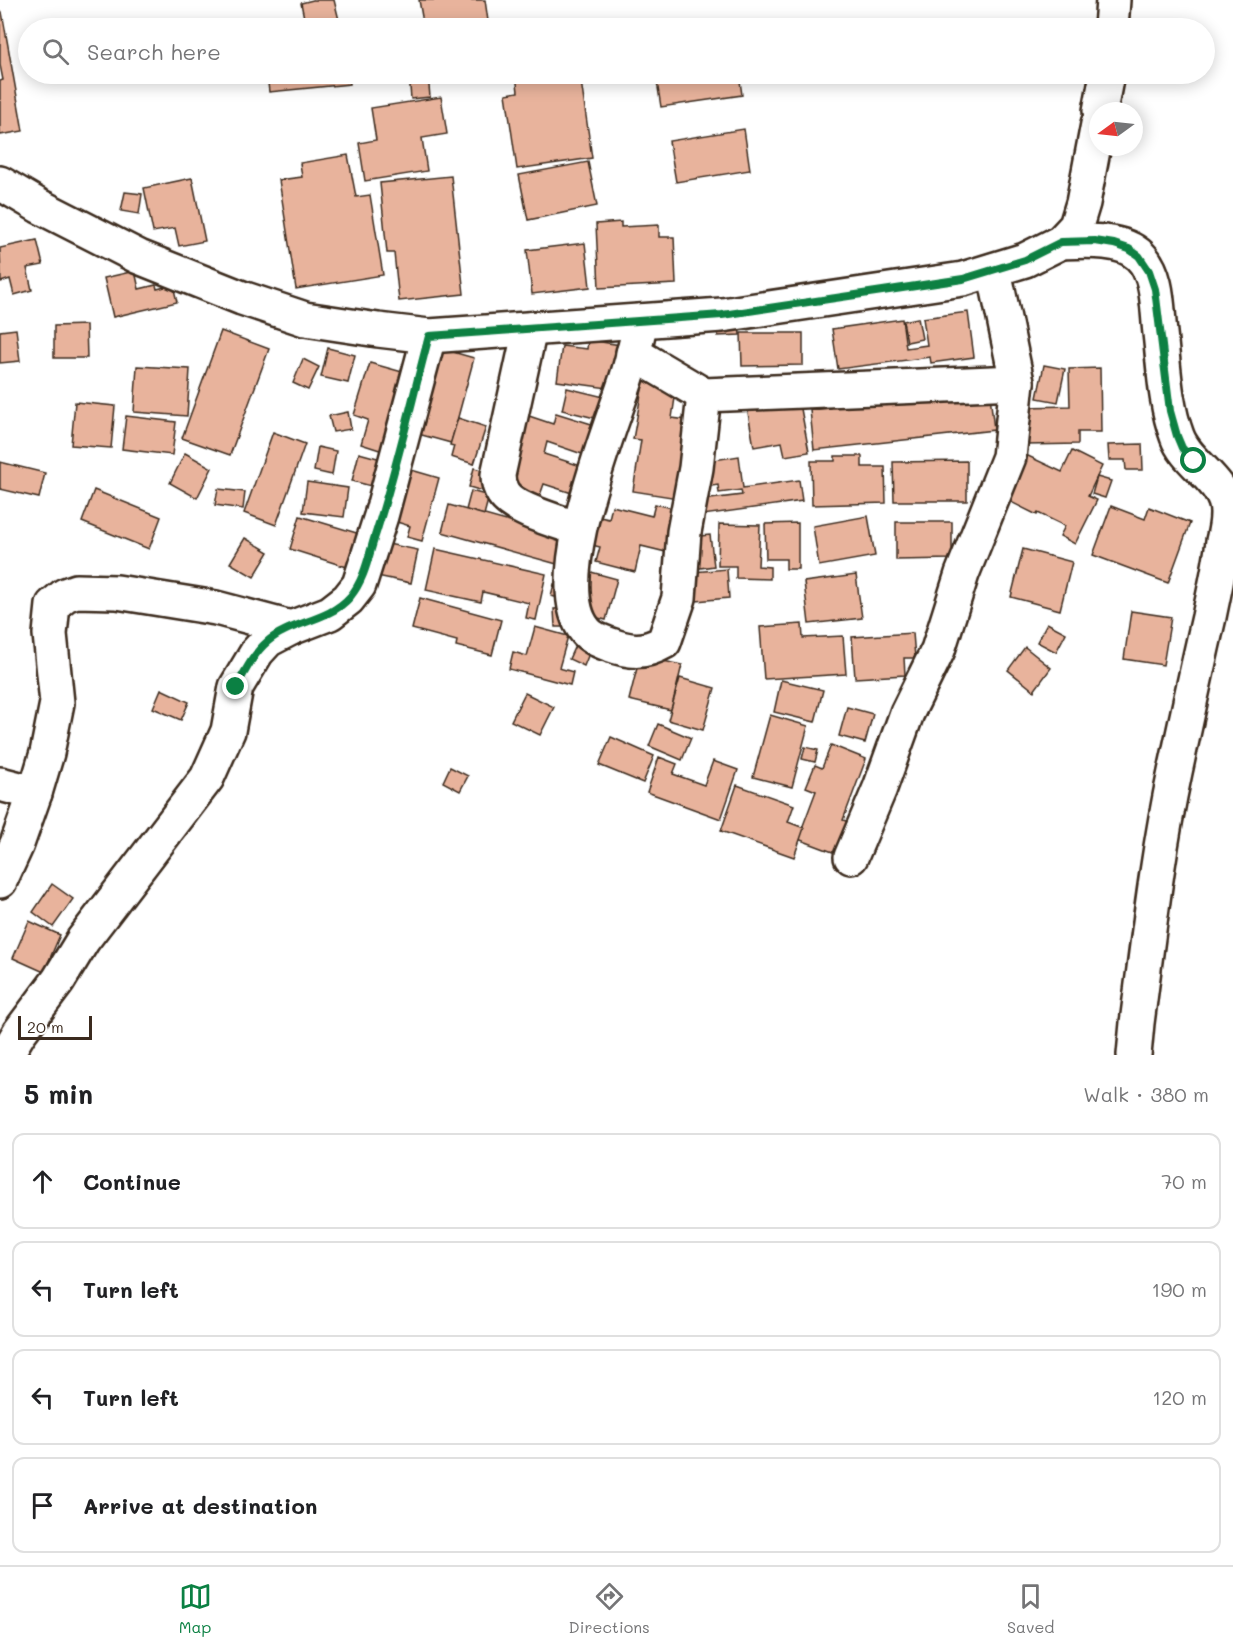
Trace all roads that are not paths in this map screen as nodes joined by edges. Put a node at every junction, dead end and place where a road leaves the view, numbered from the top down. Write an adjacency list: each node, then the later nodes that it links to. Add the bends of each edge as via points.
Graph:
1 (1113, 0): 2 (street)
2 (1112, 18)
3 (1105, 84): 4 (street)
4 (1102, 102)
5 (1092, 156): 7 (street, via 1076,226)
6 (0, 183): 11 (street, via 139,257 242,298 305,318)
7 (1061, 242): 8 (street); 22 (street, via 1114,244 1139,256 1149,271 1177,436 1182,448 1224,496 1227,514 1219,571 1164,820)
8 (994, 270): 9 (street, via 963,279 733,313); 13 (street)
9 (641, 321): 10 (street); 12 (street)
10 (530, 328): 11 (street); 15 (street, via 499,485 508,500)
11 (429, 336): 16 (street, via 359,585 330,613)
12 (633, 353): 14 (street); 15 (street)
13 (1017, 382): 14 (street); 19 (street, via 1009,456 962,574 938,650 907,713)
14 (704, 395): 15 (street, via 684,532 679,598 664,642 651,650 625,650 599,641 585,630 573,599)
15 (579, 529)
16 (291, 628): 18 (street, via 216,608 117,592 65,594 53,605 50,634 57,703); 21 (street, via 268,640 257,652 236,687 228,731 207,778 83,940)
17 (0, 784): 18 (street)
18 (35, 793): 20 (street)
19 (851, 857)
20 (0, 881)
21 (6, 1055)
22 (1134, 1055)

